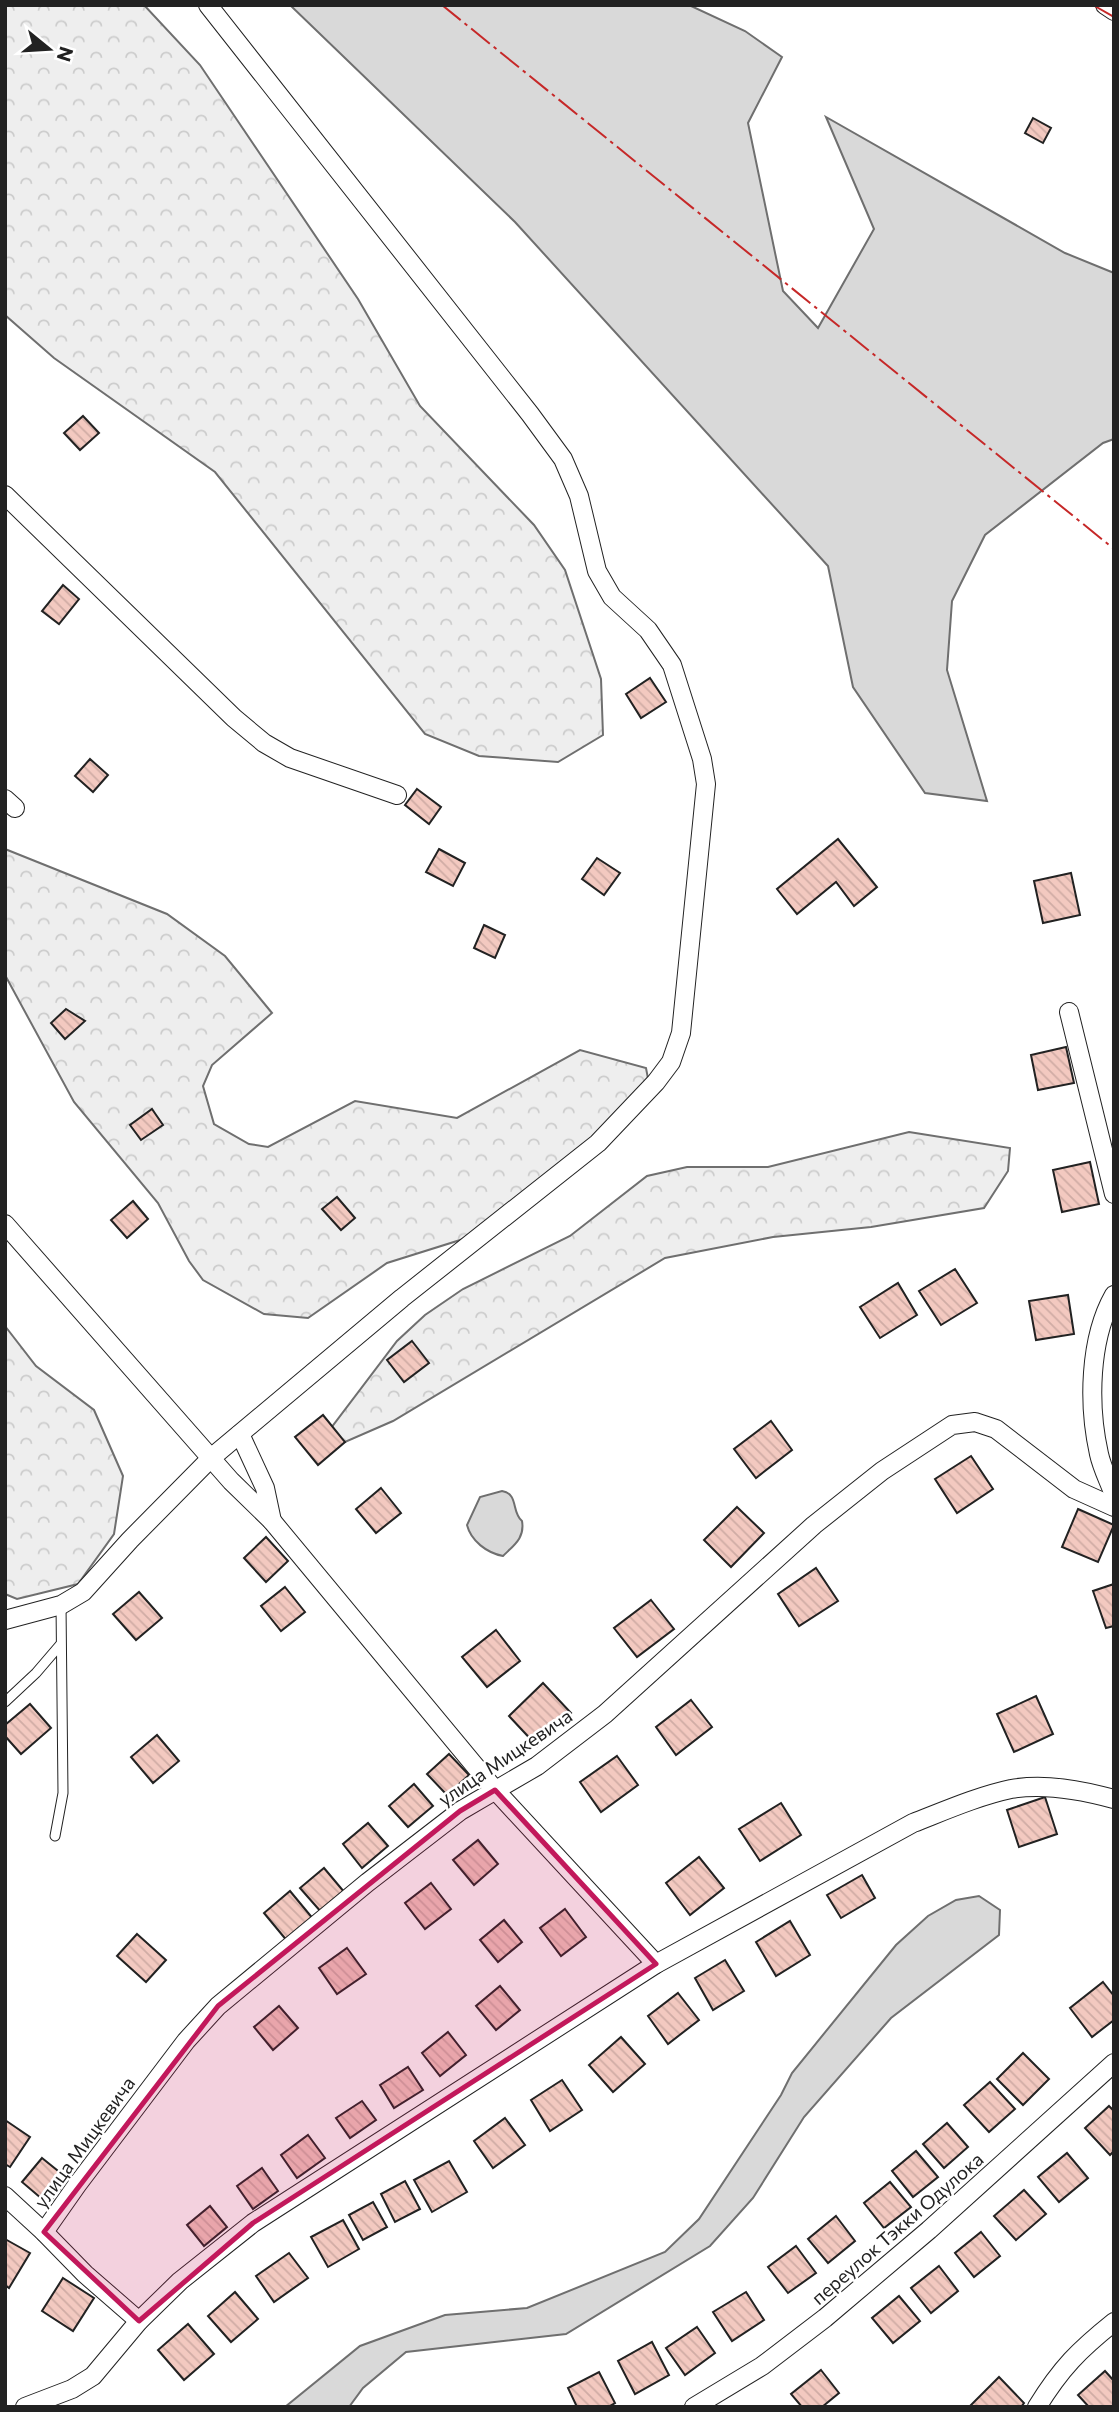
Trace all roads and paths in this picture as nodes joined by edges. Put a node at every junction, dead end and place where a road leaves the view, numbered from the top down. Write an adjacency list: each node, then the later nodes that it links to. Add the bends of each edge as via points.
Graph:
1 (208, 5): 10 (street, via 564,459 579,496 597,570 612,597 648,630 672,665 706,784 681,1034 671,1062 598,1143 402,1297)
2 (1105, 5): 3 (street)
3 (1114, 11)
4 (5, 495): 5 (street, via 264,743 290,758)
5 (397, 795)
6 (1069, 1012): 7 (street)
7 (1114, 1194)
8 (5, 1224): 11 (street)
9 (1114, 1295): 12 (street, via 1095,1354 1091,1392 1099,1454)
10 (240, 1434): 11 (street); 14 (street, via 265,1488)
11 (211, 1458): 14 (street); 15 (street, via 83,1592)
12 (1113, 1490)
13 (1114, 1507): 19 (street, улица Мицкевича, via 1074,1489 996,1429 975,1422 952,1425 882,1471 814,1525 605,1714 537,1766)
14 (272, 1521): 19 (street)
15 (61, 1605): 16 (street); 17 (lane)
16 (5, 1620)
17 (60, 1644): 18 (lane); 21 (lane, via 63,1793)
18 (5, 1702)
19 (495, 1790): 22 (street); 25 (street, улица Мицкевича, via 378,1874 218,2006 186,2041)
20 (1114, 1798): 22 (street, via 1044,1787 1011,1789 957,1806 913,1824)
21 (55, 1836)
22 (656, 1964): 26 (street, via 253,2223 180,2281)
23 (1114, 2063): 29 (street, переулок Тэкки Одулока, via 825,2318 762,2366)
24 (5, 2196): 25 (street)
25 (44, 2232): 26 (street)
26 (139, 2321): 28 (street, via 93,2376)
27 (1114, 2322): 30 (street, via 1077,2352)
28 (25, 2407)
29 (694, 2407)
30 (1037, 2407)

